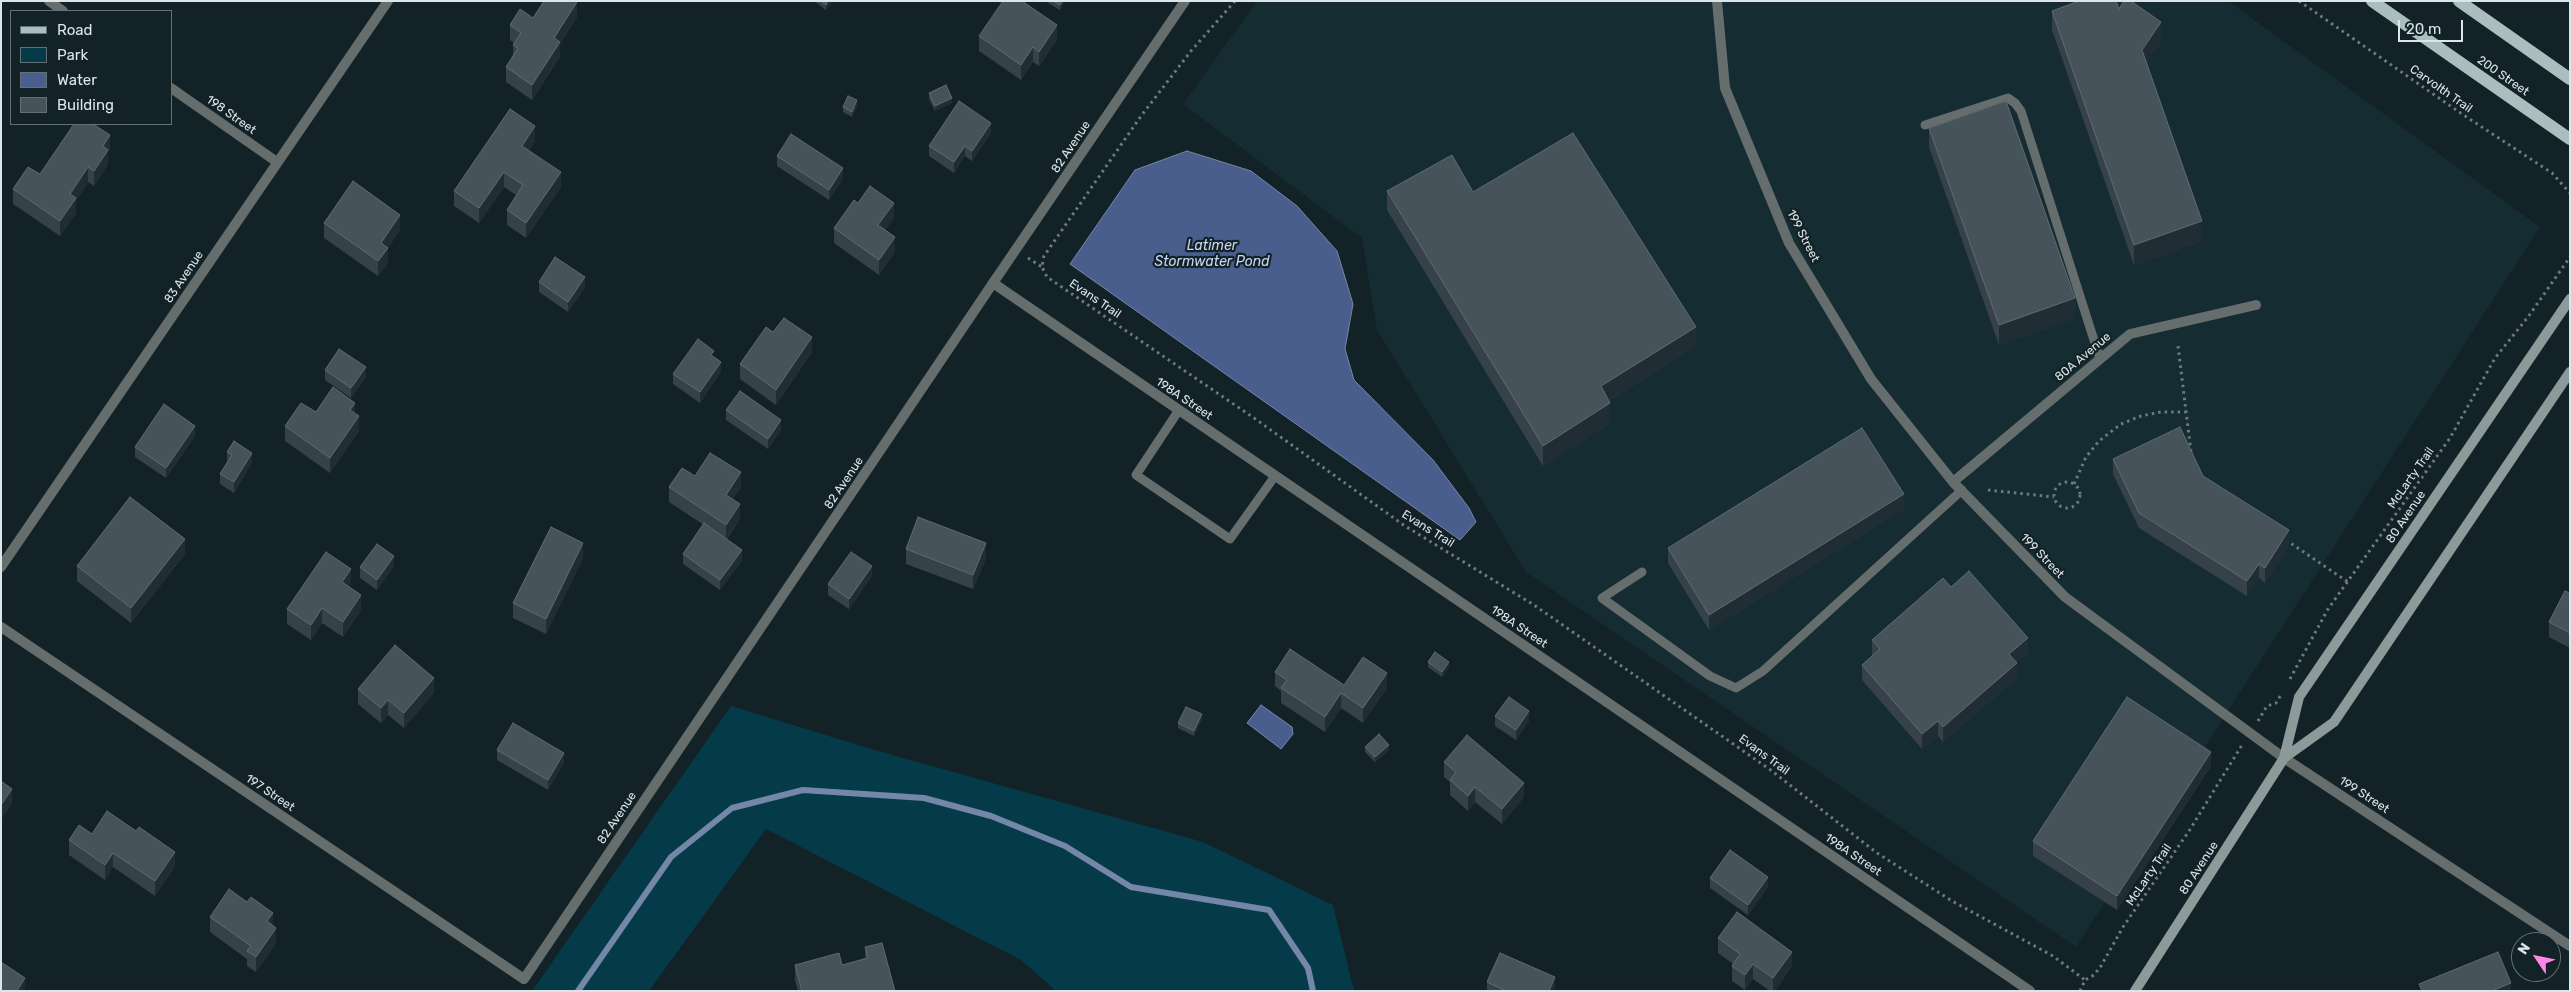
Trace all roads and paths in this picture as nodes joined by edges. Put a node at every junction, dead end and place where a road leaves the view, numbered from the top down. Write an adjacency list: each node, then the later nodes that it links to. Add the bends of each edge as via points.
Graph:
1 (49, 1): 9 (street)
2 (388, 1): 14 (street, 83 Avenue)
3 (1185, 1): 17 (street, 82 Avenue)
4 (1235, 1): 44 (path, Evans Trail, via 1141,116 1044,256 1042,267 1047,277 1405,526 1542,611 1772,771 1877,853 1952,901 2053,956)
5 (1717, 1): 27 (street, 199 Street, via 1725,88 1789,243 1871,380)
6 (2300, 1): 15 (path, Carvolth Trail, via 2552,173)
7 (2372, 1): 13 (main road, 200 Street)
8 (2459, 1): 10 (main road)
9 (62, 10)
10 (2570, 79)
11 (172, 89): 14 (street, 198 Street)
12 (1926, 125): 21 (lane, via 2008,98 2016,103)
13 (2570, 139)
14 (277, 162): 33 (street, 83 Avenue)
15 (2570, 193)
16 (2570, 257): 35 (path, McLarty Trail, via 2528,318 2495,358 2450,438)
17 (993, 283): 23 (street, 198A Street); 43 (street, 82 Avenue)
18 (2570, 299): 40 (main road, 80 Avenue, via 2298,697)
19 (2256, 305): 21 (street, 80A Avenue, via 2130,334)
20 (2178, 346): 24 (path)
21 (2100, 359): 27 (street, 80A Avenue)
22 (2570, 372): 40 (main road, 80 Avenue, via 2334,722)
23 (1179, 410): 26 (street, 198A Street); 26 (lane, via 1136,475 1230,539)
24 (2186, 412): 25 (path); 28 (path, via 2161,412 2122,424 2100,441 2086,458)
25 (2191, 455)
26 (1276, 476): 45 (street, 198A Street)
27 (1953, 482): 29 (street, 199 Street)
28 (2074, 484): 31 (path, via 2066,482 2058,486); 31 (path, via 2080,494 2075,506 2062,507)
29 (1962, 490): 34 (lane, via 1763,670 1736,688 1710,676 1602,598); 40 (street, 199 Street, via 2065,597)
30 (1988, 490): 31 (path)
31 (2054, 497)
32 (2278, 534): 35 (path)
33 (1, 567)
34 (1642, 572)
35 (2348, 582): 37 (path, McLarty Trail, via 2328,609)
36 (1, 627): 43 (street, 197 Street)
37 (2289, 680)
38 (2285, 688): 39 (path, via 2276,703)
39 (2267, 706)
40 (2284, 758): 42 (street, 199 Street); 47 (main road, 80 Avenue)
41 (2229, 765): 44 (path, McLarty Trail, via 2101,966)
42 (2570, 946)
43 (524, 979)
44 (2085, 980): 46 (path, McLarty Trail)
45 (2030, 991)
46 (2080, 991)
47 (2135, 991)

